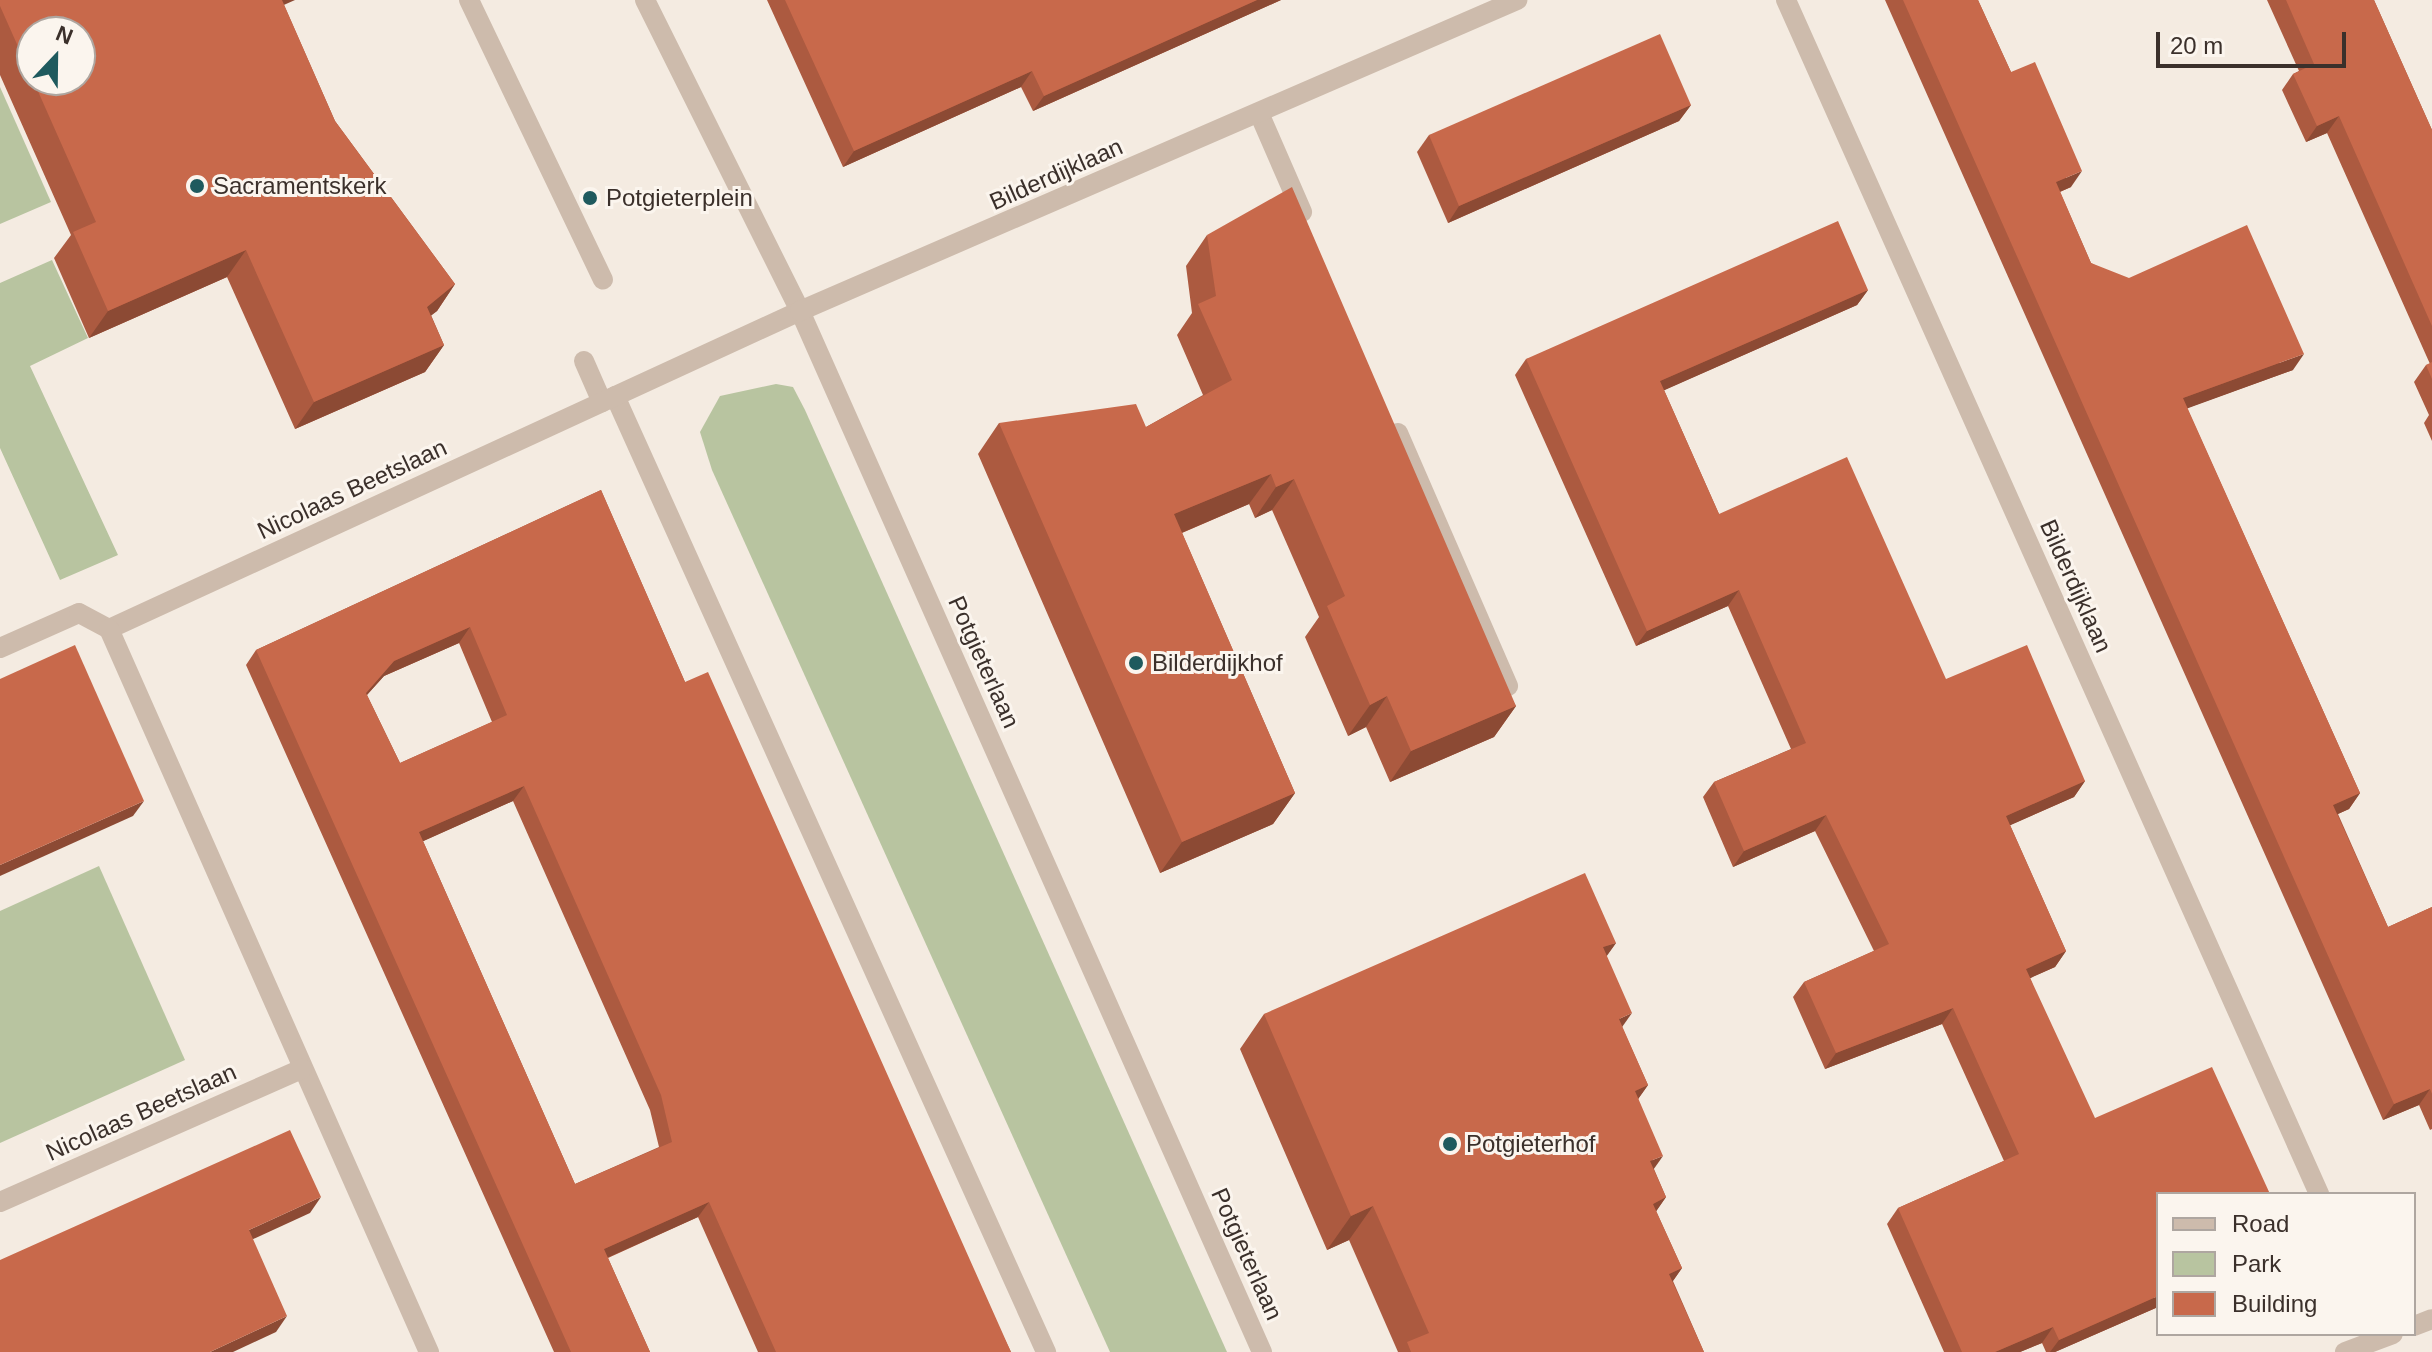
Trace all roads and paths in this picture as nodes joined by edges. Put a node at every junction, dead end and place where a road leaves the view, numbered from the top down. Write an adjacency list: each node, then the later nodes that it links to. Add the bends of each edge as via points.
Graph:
1 (469, 0): 7 (street)
2 (645, 0): 8 (street, Potgieterlaan)
3 (1517, 0): 5 (street, Bilderdijklaan)
4 (1786, 0): 16 (street, Bilderdijklaan)
5 (1259, 113): 6 (street); 8 (street, Bilderdijklaan)
6 (1309, 228)
7 (603, 280)
8 (800, 311): 10 (street, Bilderdijklaan); 21 (street, Potgieterlaan)
9 (584, 361): 10 (street)
10 (609, 399): 12 (street, Nicolaas Beetslaan); 20 (street)
11 (1390, 414): 14 (street)
12 (109, 629): 13 (street, via 79,613); 15 (street)
13 (0, 648)
14 (1508, 686)
15 (302, 1069): 17 (street, Nicolaas Beetslaan); 19 (street)
16 (2318, 1192)
17 (0, 1202)
18 (2386, 1339): 22 (street)
19 (429, 1352)
20 (1046, 1352)
21 (1262, 1352)
22 (2345, 1352)

